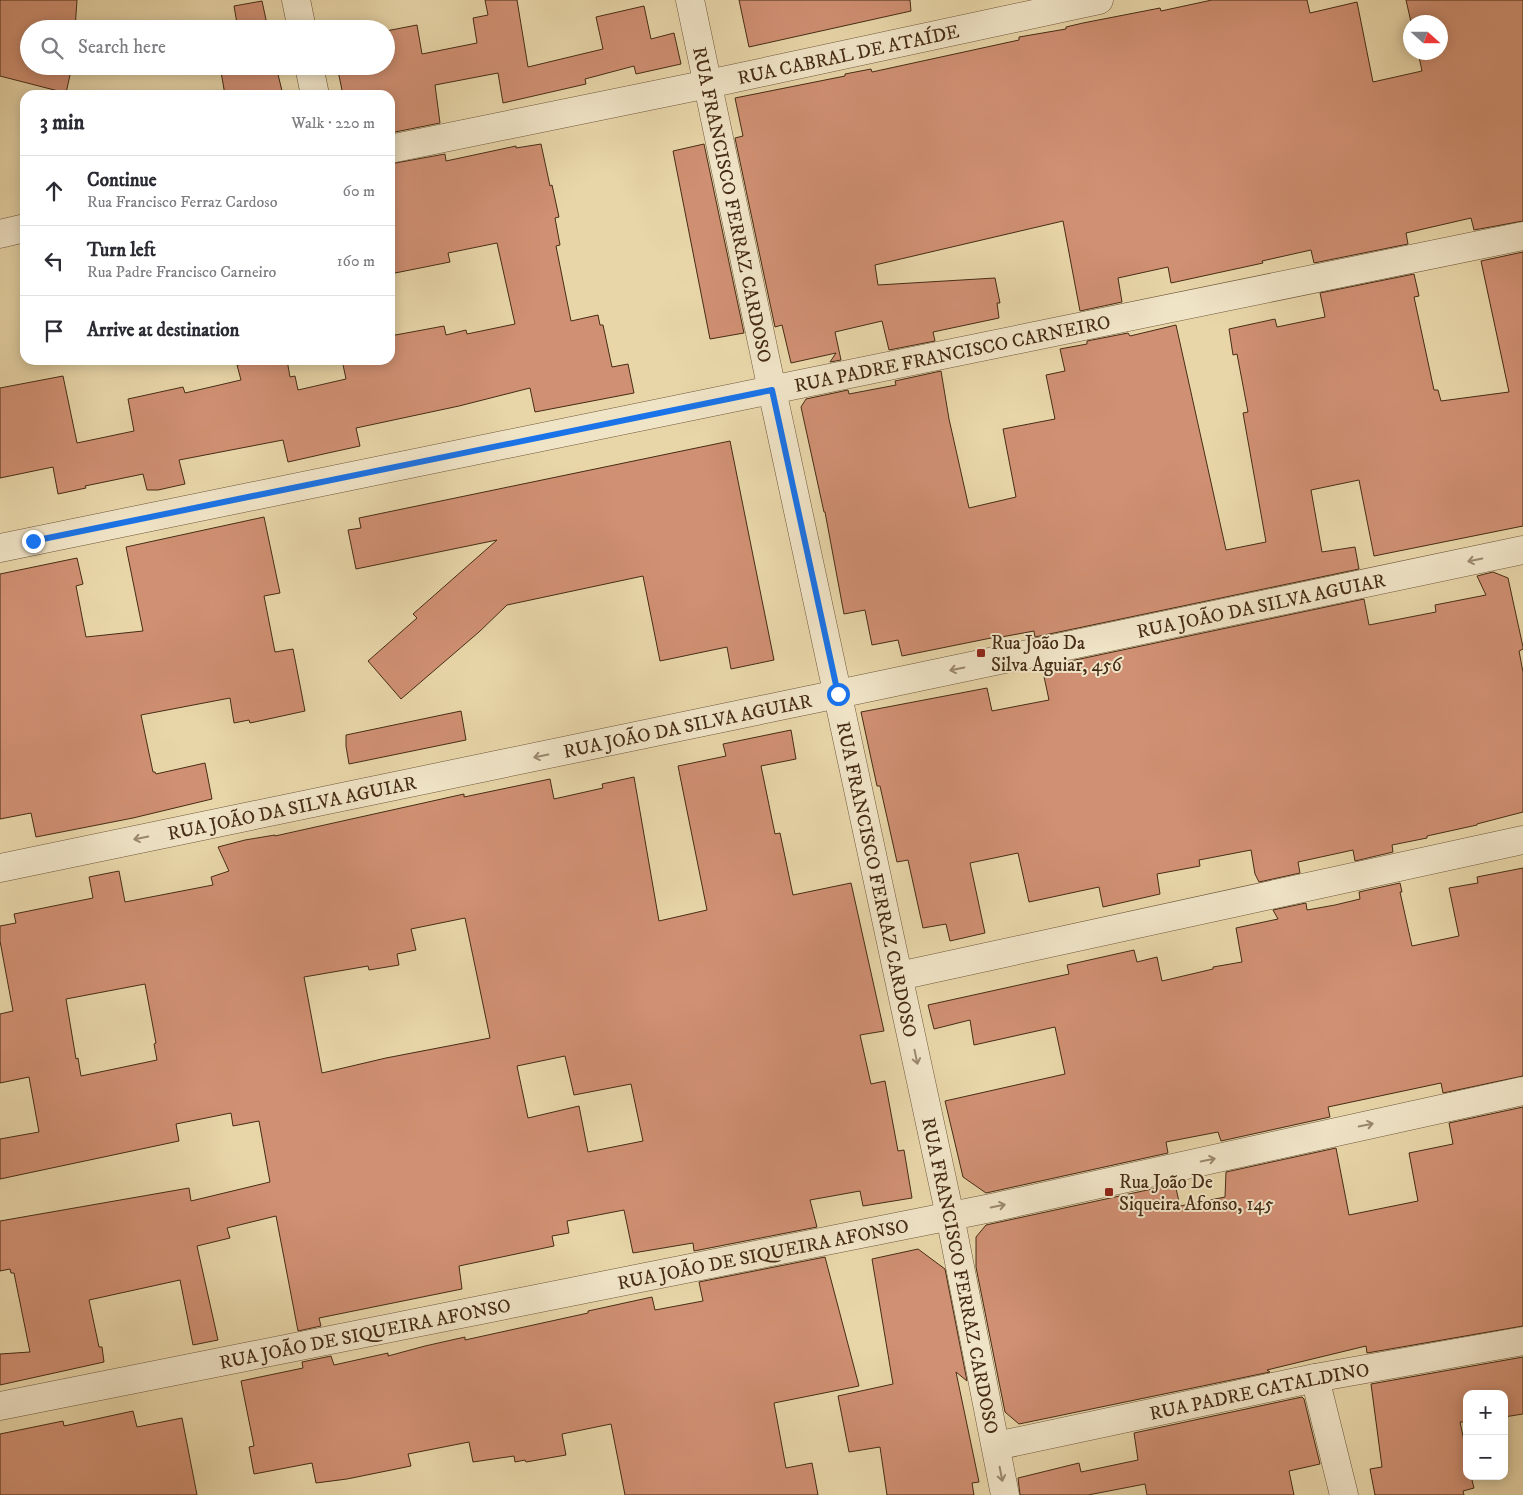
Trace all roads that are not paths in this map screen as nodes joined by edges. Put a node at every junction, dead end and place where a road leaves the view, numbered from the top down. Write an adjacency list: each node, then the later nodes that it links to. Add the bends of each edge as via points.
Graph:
1 (295, 0): 4 (street)
2 (690, 0): 6 (street, RUA FRANCISCO FERRAZ CARDOSO)
3 (1099, 0): 6 (street, RUA CABRAL DE ATAÍDE)
4 (300, 20)
5 (311, 75): 7 (street)
6 (708, 84): 8 (street, RUA CABRAL DE ATAÍDE); 12 (street, RUA FRANCISCO FERRAZ CARDOSO)
7 (314, 90)
8 (395, 148)
9 (20, 229): 10 (street)
10 (0, 234)
11 (1523, 236): 12 (street, RUA PADRE FRANCISCO CARNEIRO)
12 (772, 390): 13 (street, RUA PADRE FRANCISCO CARNEIRO); 15 (street, RUA FRANCISCO FERRAZ CARDOSO)
13 (0, 548)
14 (1522, 553): 15 (street, RUA JOÃO DA SILVA AGUIAR, one-way to 15)
15 (838, 694): 17 (street, RUA JOÃO DA SILVA AGUIAR, one-way to 17); 18 (street, RUA FRANCISCO FERRAZ CARDOSO)
16 (1523, 840): 18 (street)
17 (0, 868)
18 (899, 976): 20 (street, RUA FRANCISCO FERRAZ CARDOSO, one-way to 20)
19 (1523, 1091): 20 (street, RUA JOÃO DE SIQUEIRA AFONSO, one-way to 19)
20 (950, 1216): 23 (street, RUA JOÃO DE SIQUEIRA AFONSO); 24 (street, RUA FRANCISCO FERRAZ CARDOSO)
21 (1523, 1341): 22 (street, RUA PADRE CATALDINO)
22 (1315, 1378): 24 (street, RUA PADRE CATALDINO); 26 (street)
23 (0, 1406)
24 (996, 1446): 25 (street, RUA FRANCISCO FERRAZ CARDOSO, one-way to 25)
25 (1005, 1495)
26 (1344, 1495)

